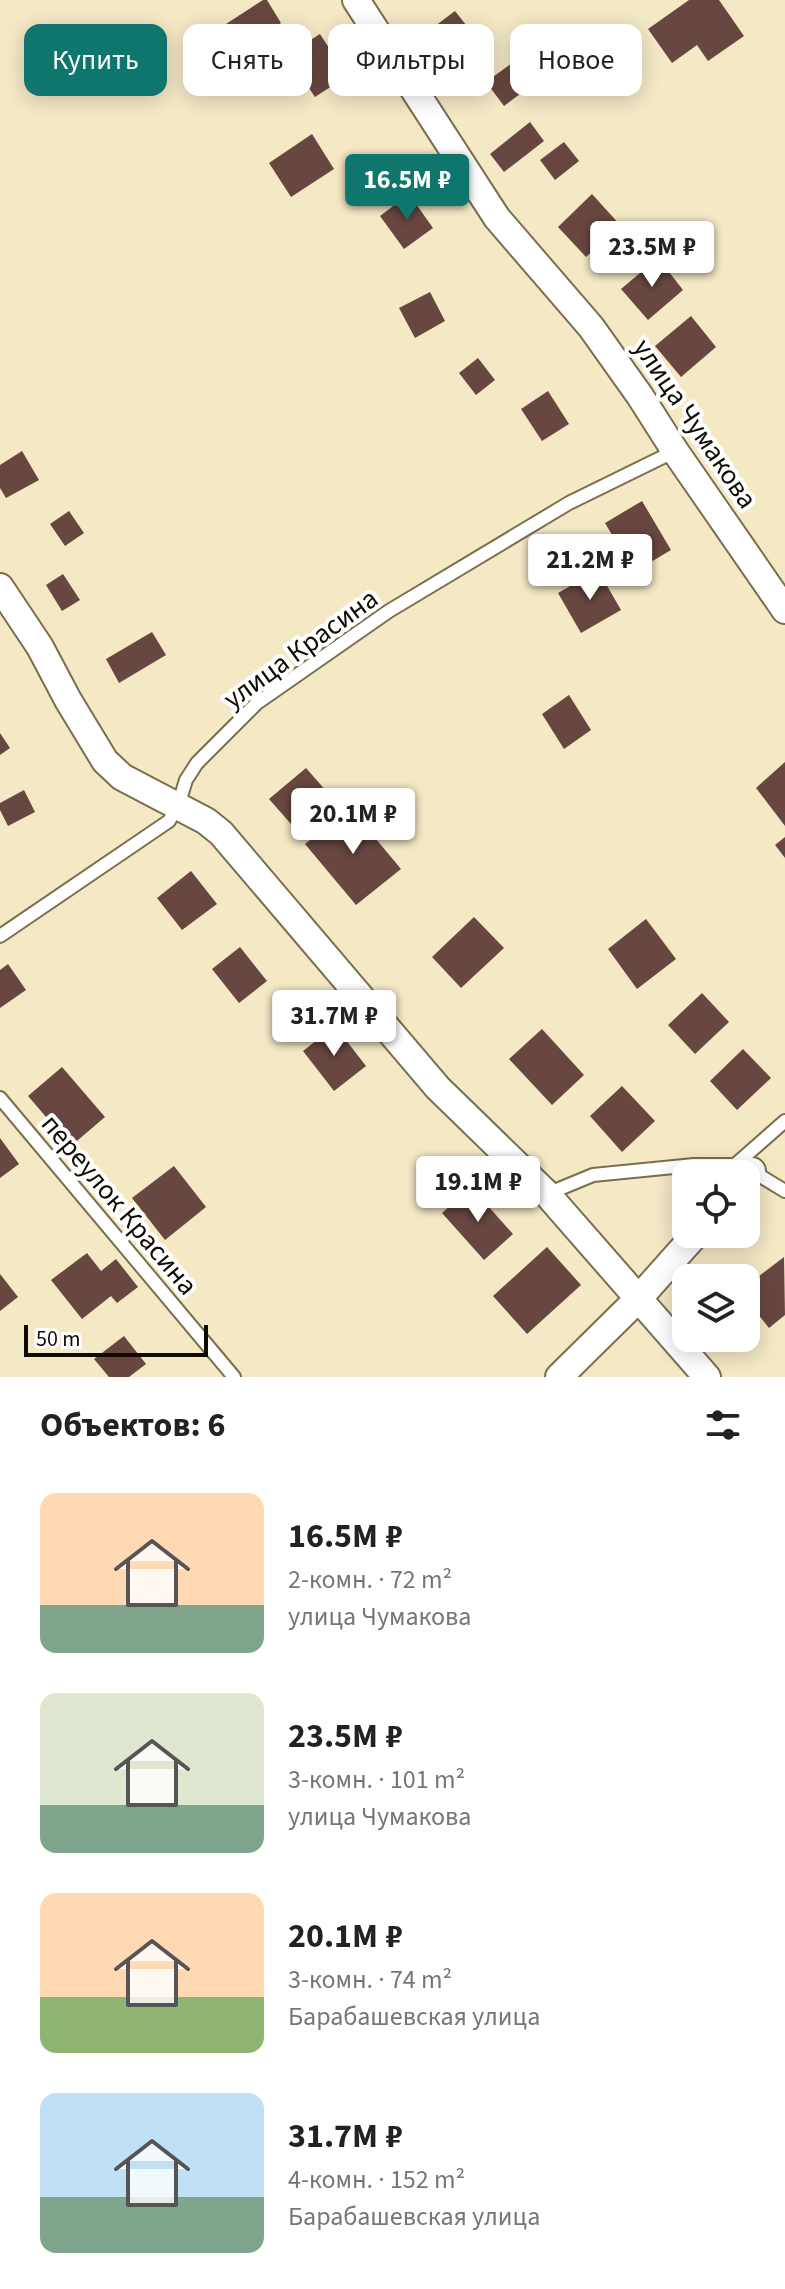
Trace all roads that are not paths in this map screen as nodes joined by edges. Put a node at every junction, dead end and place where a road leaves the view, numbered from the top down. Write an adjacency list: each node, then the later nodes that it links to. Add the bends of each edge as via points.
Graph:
1 (356, 0): 2 (street, улица Чумакова, via 497,218 591,327)
2 (675, 451): 4 (street, улица Чумакова); 5 (lane, улица Красина, via 569,503 389,611 257,703 197,763)
3 (0, 587): 5 (street, via 105,761 122,777)
4 (785, 610)
5 (178, 806): 6 (lane, улица Красина, via 169,821); 13 (street, via 221,833 438,1088)
6 (0, 936)
7 (0, 1098): 16 (lane, переулок Красина)
8 (785, 1121): 9 (lane)
9 (753, 1160)
10 (672, 1167): 13 (lane, via 593,1175)
11 (760, 1179): 12 (lane)
12 (785, 1191)
13 (547, 1194): 15 (street)
14 (684, 1248): 15 (street)
15 (639, 1298): 17 (street); 18 (street)
16 (234, 1377)
17 (559, 1377)
18 (707, 1377)

